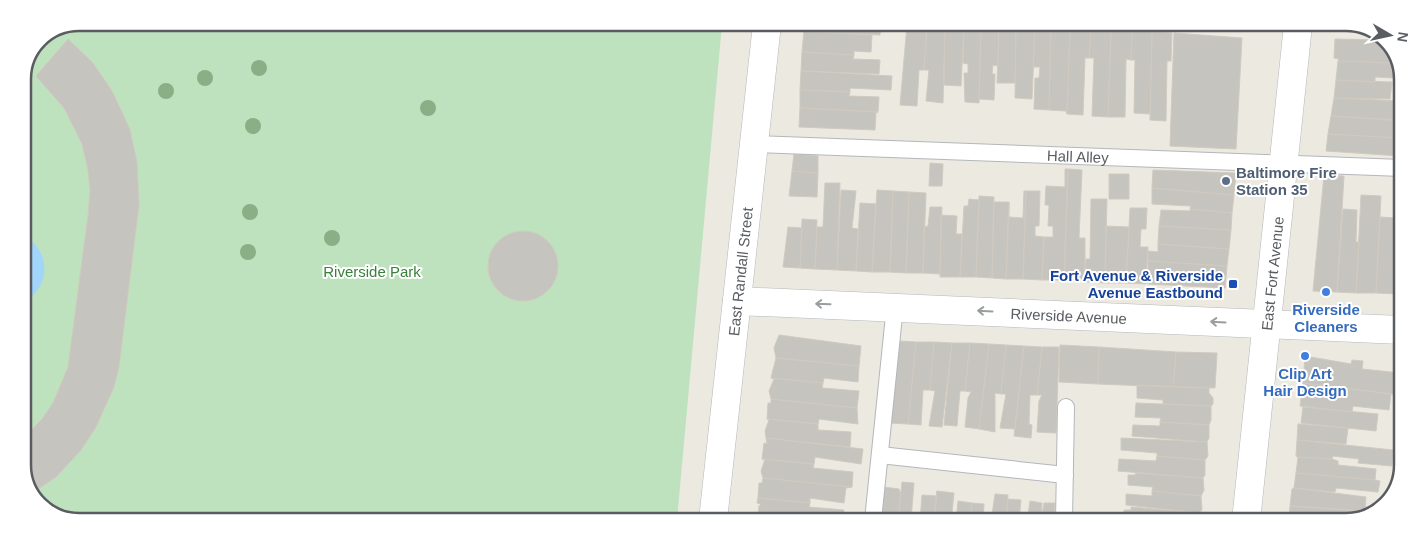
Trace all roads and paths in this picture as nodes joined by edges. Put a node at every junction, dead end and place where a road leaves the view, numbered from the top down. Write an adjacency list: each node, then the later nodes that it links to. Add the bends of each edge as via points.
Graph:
1 (766, 31): 3 (street, East Randall Street)
2 (1297, 31): 4 (street, East Fort Avenue)
3 (753, 144): 4 (lane, Hall Alley); 6 (street, East Randall Street)
4 (1283, 164): 5 (lane, Hall Alley); 8 (street, East Fort Avenue)
5 (1394, 168)
6 (737, 300): 7 (street, Riverside Avenue, one-way to 6); 13 (street, East Randall Street)
7 (895, 306): 8 (street, Riverside Avenue, one-way to 7); 11 (lane)
8 (1266, 324): 9 (street, Riverside Avenue); 16 (street, East Fort Avenue)
9 (1394, 330)
10 (1066, 407): 12 (lane)
11 (880, 455): 12 (lane); 14 (lane)
12 (1065, 475): 15 (lane)
13 (714, 513)
14 (874, 513)
15 (1064, 513)
16 (1247, 513)

